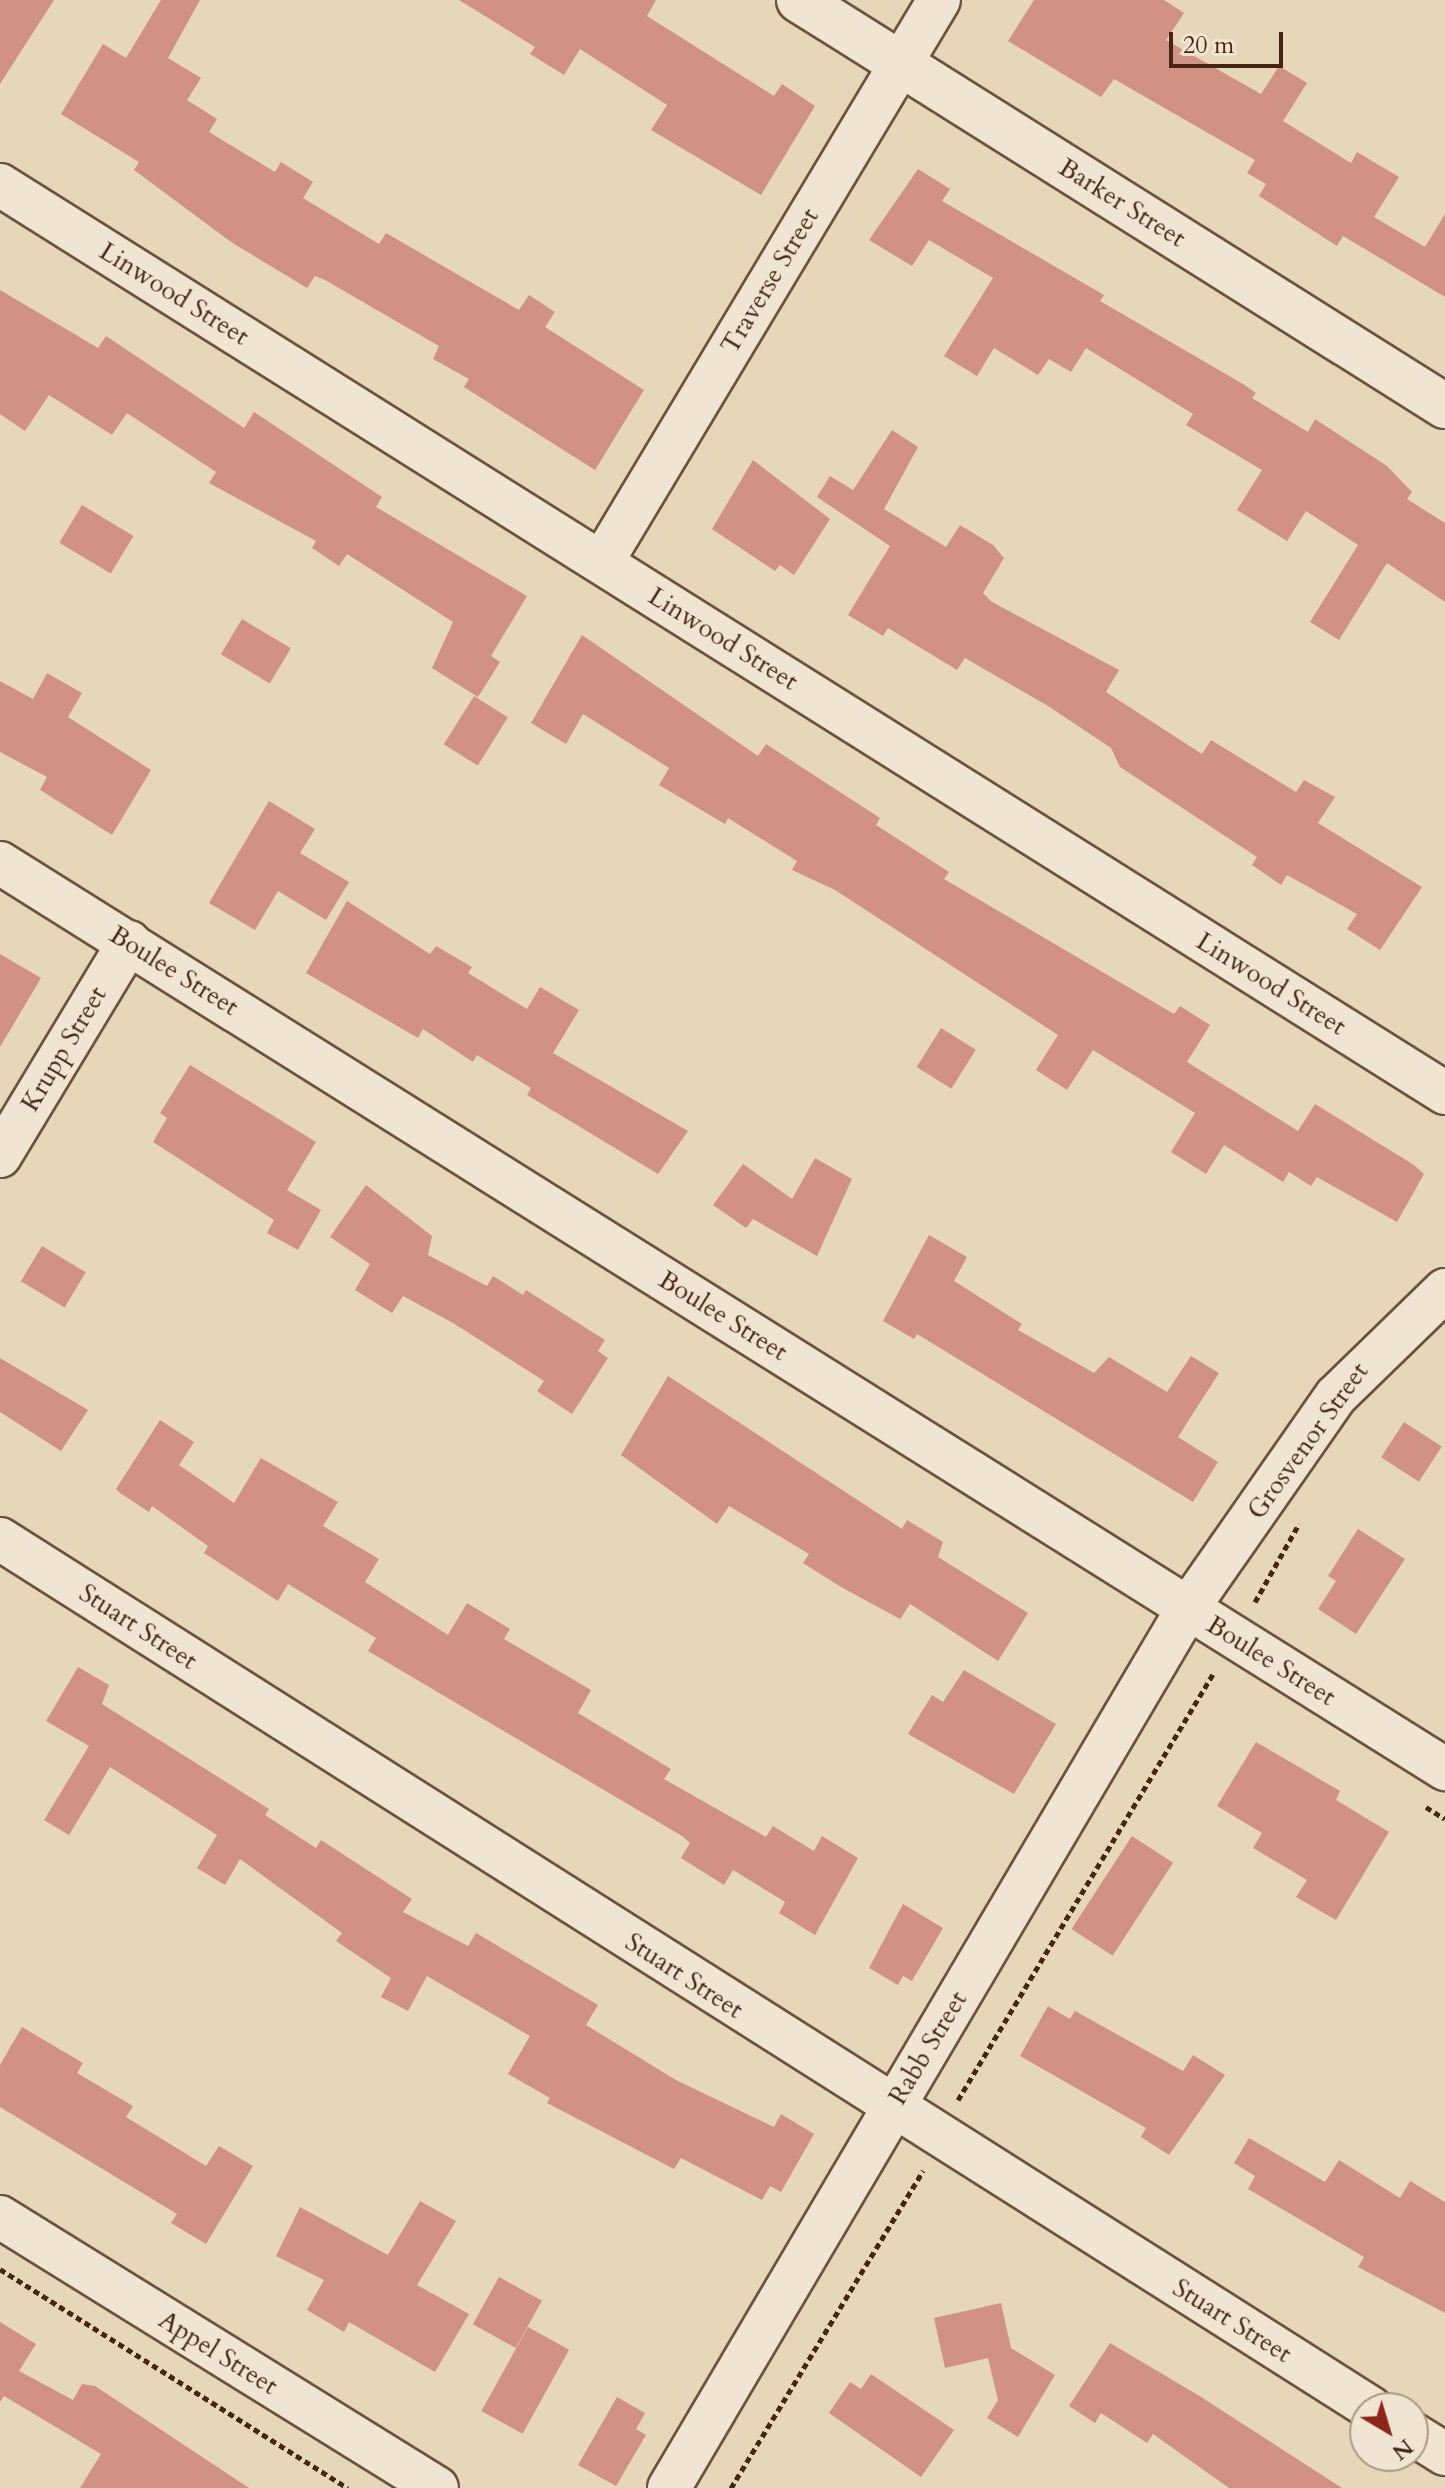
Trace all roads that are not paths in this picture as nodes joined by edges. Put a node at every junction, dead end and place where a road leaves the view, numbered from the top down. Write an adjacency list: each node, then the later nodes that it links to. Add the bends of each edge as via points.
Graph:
1 (799, 0): 3 (street, Barker Street)
2 (939, 0): 3 (street, Traverse Street)
3 (900, 63): 5 (street, Barker Street); 6 (street, Traverse Street)
4 (0, 185): 6 (street, Linwood Street)
5 (1445, 406)
6 (602, 562): 9 (street, Linwood Street)
7 (0, 863): 8 (street, Boulee Street)
8 (129, 942): 10 (street, Krupp Street); 13 (street, Boulee Street)
9 (1445, 1093)
10 (0, 1156)
11 (1445, 1290): 13 (street, Grosvenor Street, via 1336,1396)
12 (0, 1539): 15 (street, Stuart Street)
13 (1188, 1608): 14 (street, Boulee Street); 15 (street, Rabb Street)
14 (1445, 1769)
15 (893, 2109): 17 (street, Stuart Street); 19 (street, Rabb Street)
16 (0, 2217): 18 (street, Appel Street)
17 (1349, 2394)
18 (437, 2488)
19 (669, 2488)

